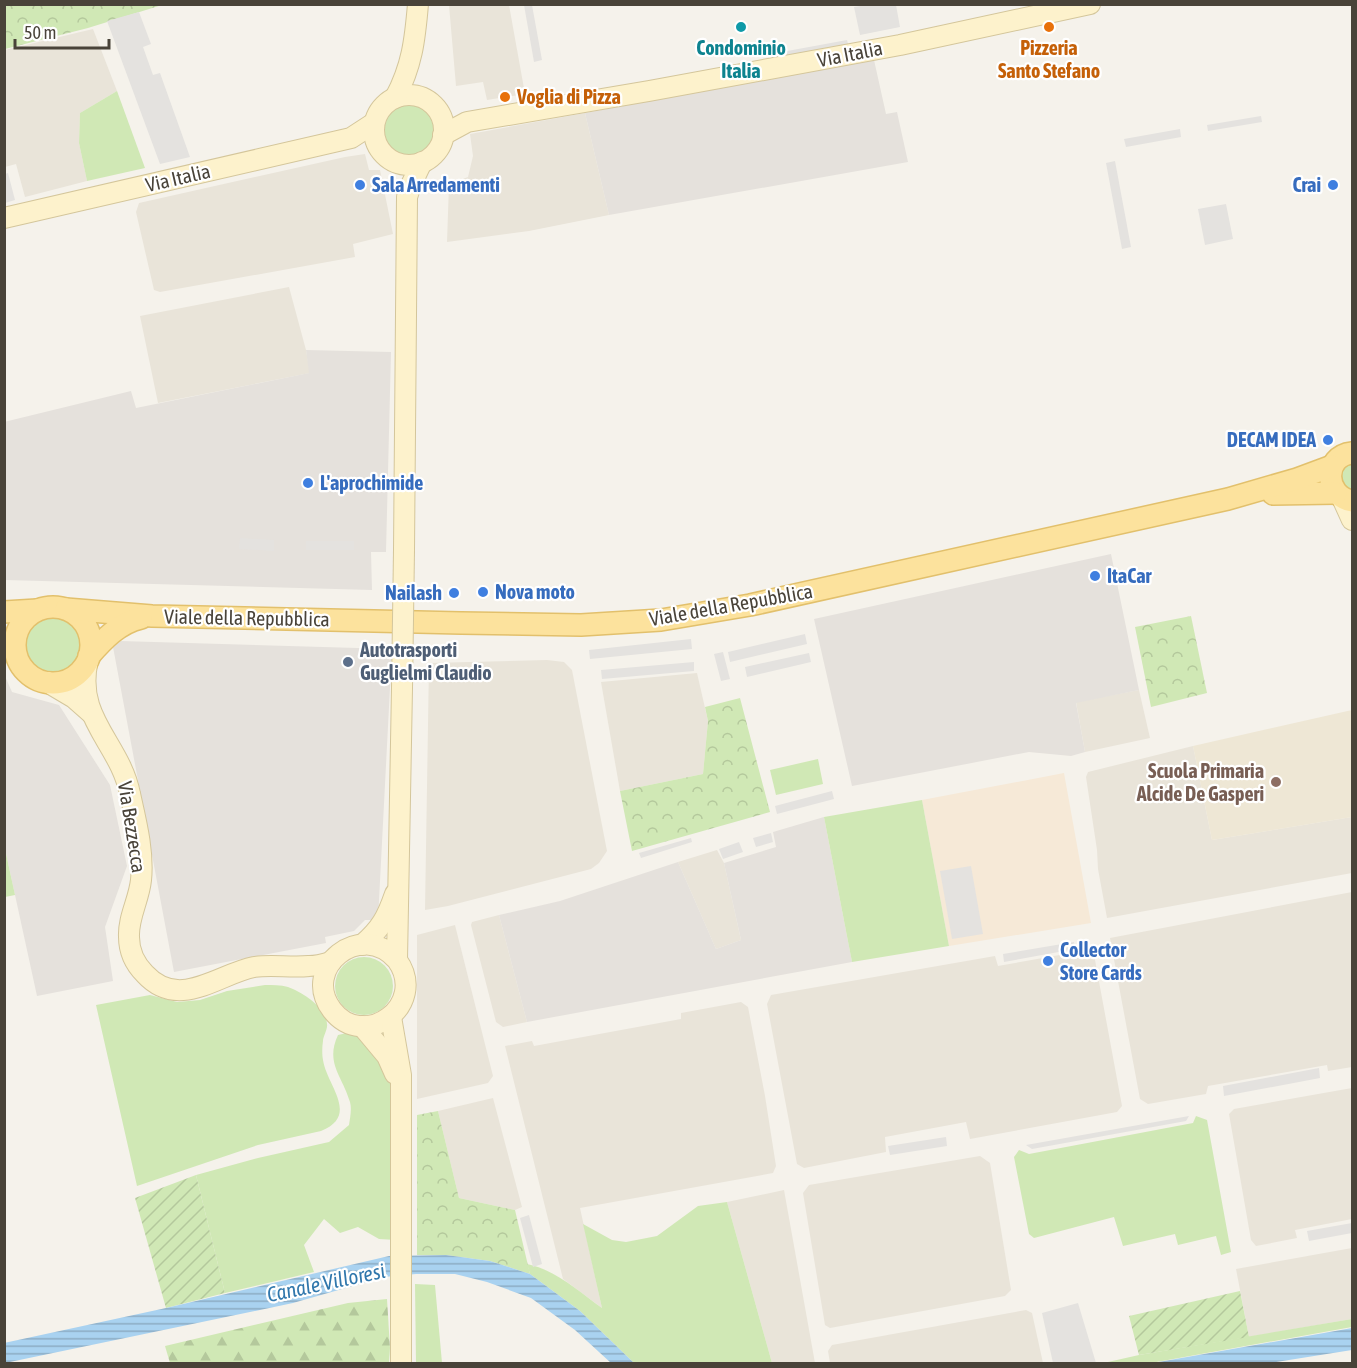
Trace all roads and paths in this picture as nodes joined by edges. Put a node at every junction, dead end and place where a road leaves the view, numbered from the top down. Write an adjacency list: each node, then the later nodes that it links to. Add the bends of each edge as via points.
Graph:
1 (418, 4): 3 (main road)
2 (1090, 4): 7 (main road, Via Italia, via 900,45)
3 (414, 48): 4 (main road, Via Italia); 5 (main road)
4 (395, 98): 5 (main road, via 414,95); 8 (main road, Via Italia, via 382,107)
5 (426, 100): 6 (main road, Via Italia)
6 (440, 114): 7 (main road, Via Italia); 9 (main road)
7 (467, 122): 9 (main road, Via Italia)
8 (374, 123): 10 (main road, Via Italia); 11 (main road)
9 (443, 135): 13 (main road, Via Italia, via 436,152)
10 (351, 138): 11 (main road, Via Italia); 15 (main road, Via Italia)
11 (377, 145): 12 (main road)
12 (392, 161): 13 (main road, via 412,165); 14 (main road)
13 (422, 162): 14 (main road, Via Italia)
14 (407, 197): 30 (main road, bridge)
15 (4, 218)
16 (1353, 453): 17 (main road, Viale della Repubblica, via 1341,456)
17 (1332, 466): 18 (main road, via 1330,480); 19 (main road, Viale della Repubblica)
18 (1344, 497): 19 (main road, Viale della Repubblica, via 1278,494); 20 (main road)
19 (1228, 499): 24 (main road, Viale della Repubblica, via 750,605 661,620 581,625)
20 (1353, 520)
21 (66, 609): 22 (main road); 24 (main road, Viale della Repubblica); 26 (main road, via 78,616 87,629)
22 (37, 610): 23 (main road); 27 (main road, via 18,631)
23 (4, 612)
24 (153, 616): 26 (main road, Viale della Repubblica, via 119,627)
25 (4, 642): 27 (main road)
26 (89, 658): 28 (main road, via 72,677); 29 (main road, Via Bezzecca, via 85,689)
27 (18, 659): 28 (main road, via 30,675)
28 (47, 682): 29 (main road, Via Bezzecca)
29 (91, 713): 34 (main road, Via Bezzecca, via 123,771 130,792 141,876 129,941 139,968 158,984 188,990 254,967)
30 (400, 862): 31 (main road, via 388,913 380,928); 32 (main road)
31 (362, 945): 32 (main road, via 374,945); 33 (main road, via 345,950)
32 (397, 960): 36 (main road, via 405,990 400,1007)
33 (331, 962): 34 (main road, Via Bezzecca); 35 (main road, via 324,981)
34 (286, 967): 35 (main road)
35 (325, 994): 37 (main road, via 339,1017)
36 (391, 1017): 37 (main road); 38 (main road)
37 (362, 1026): 38 (main road, via 387,1056)
38 (401, 1093): 39 (main road)
39 (401, 1364)

